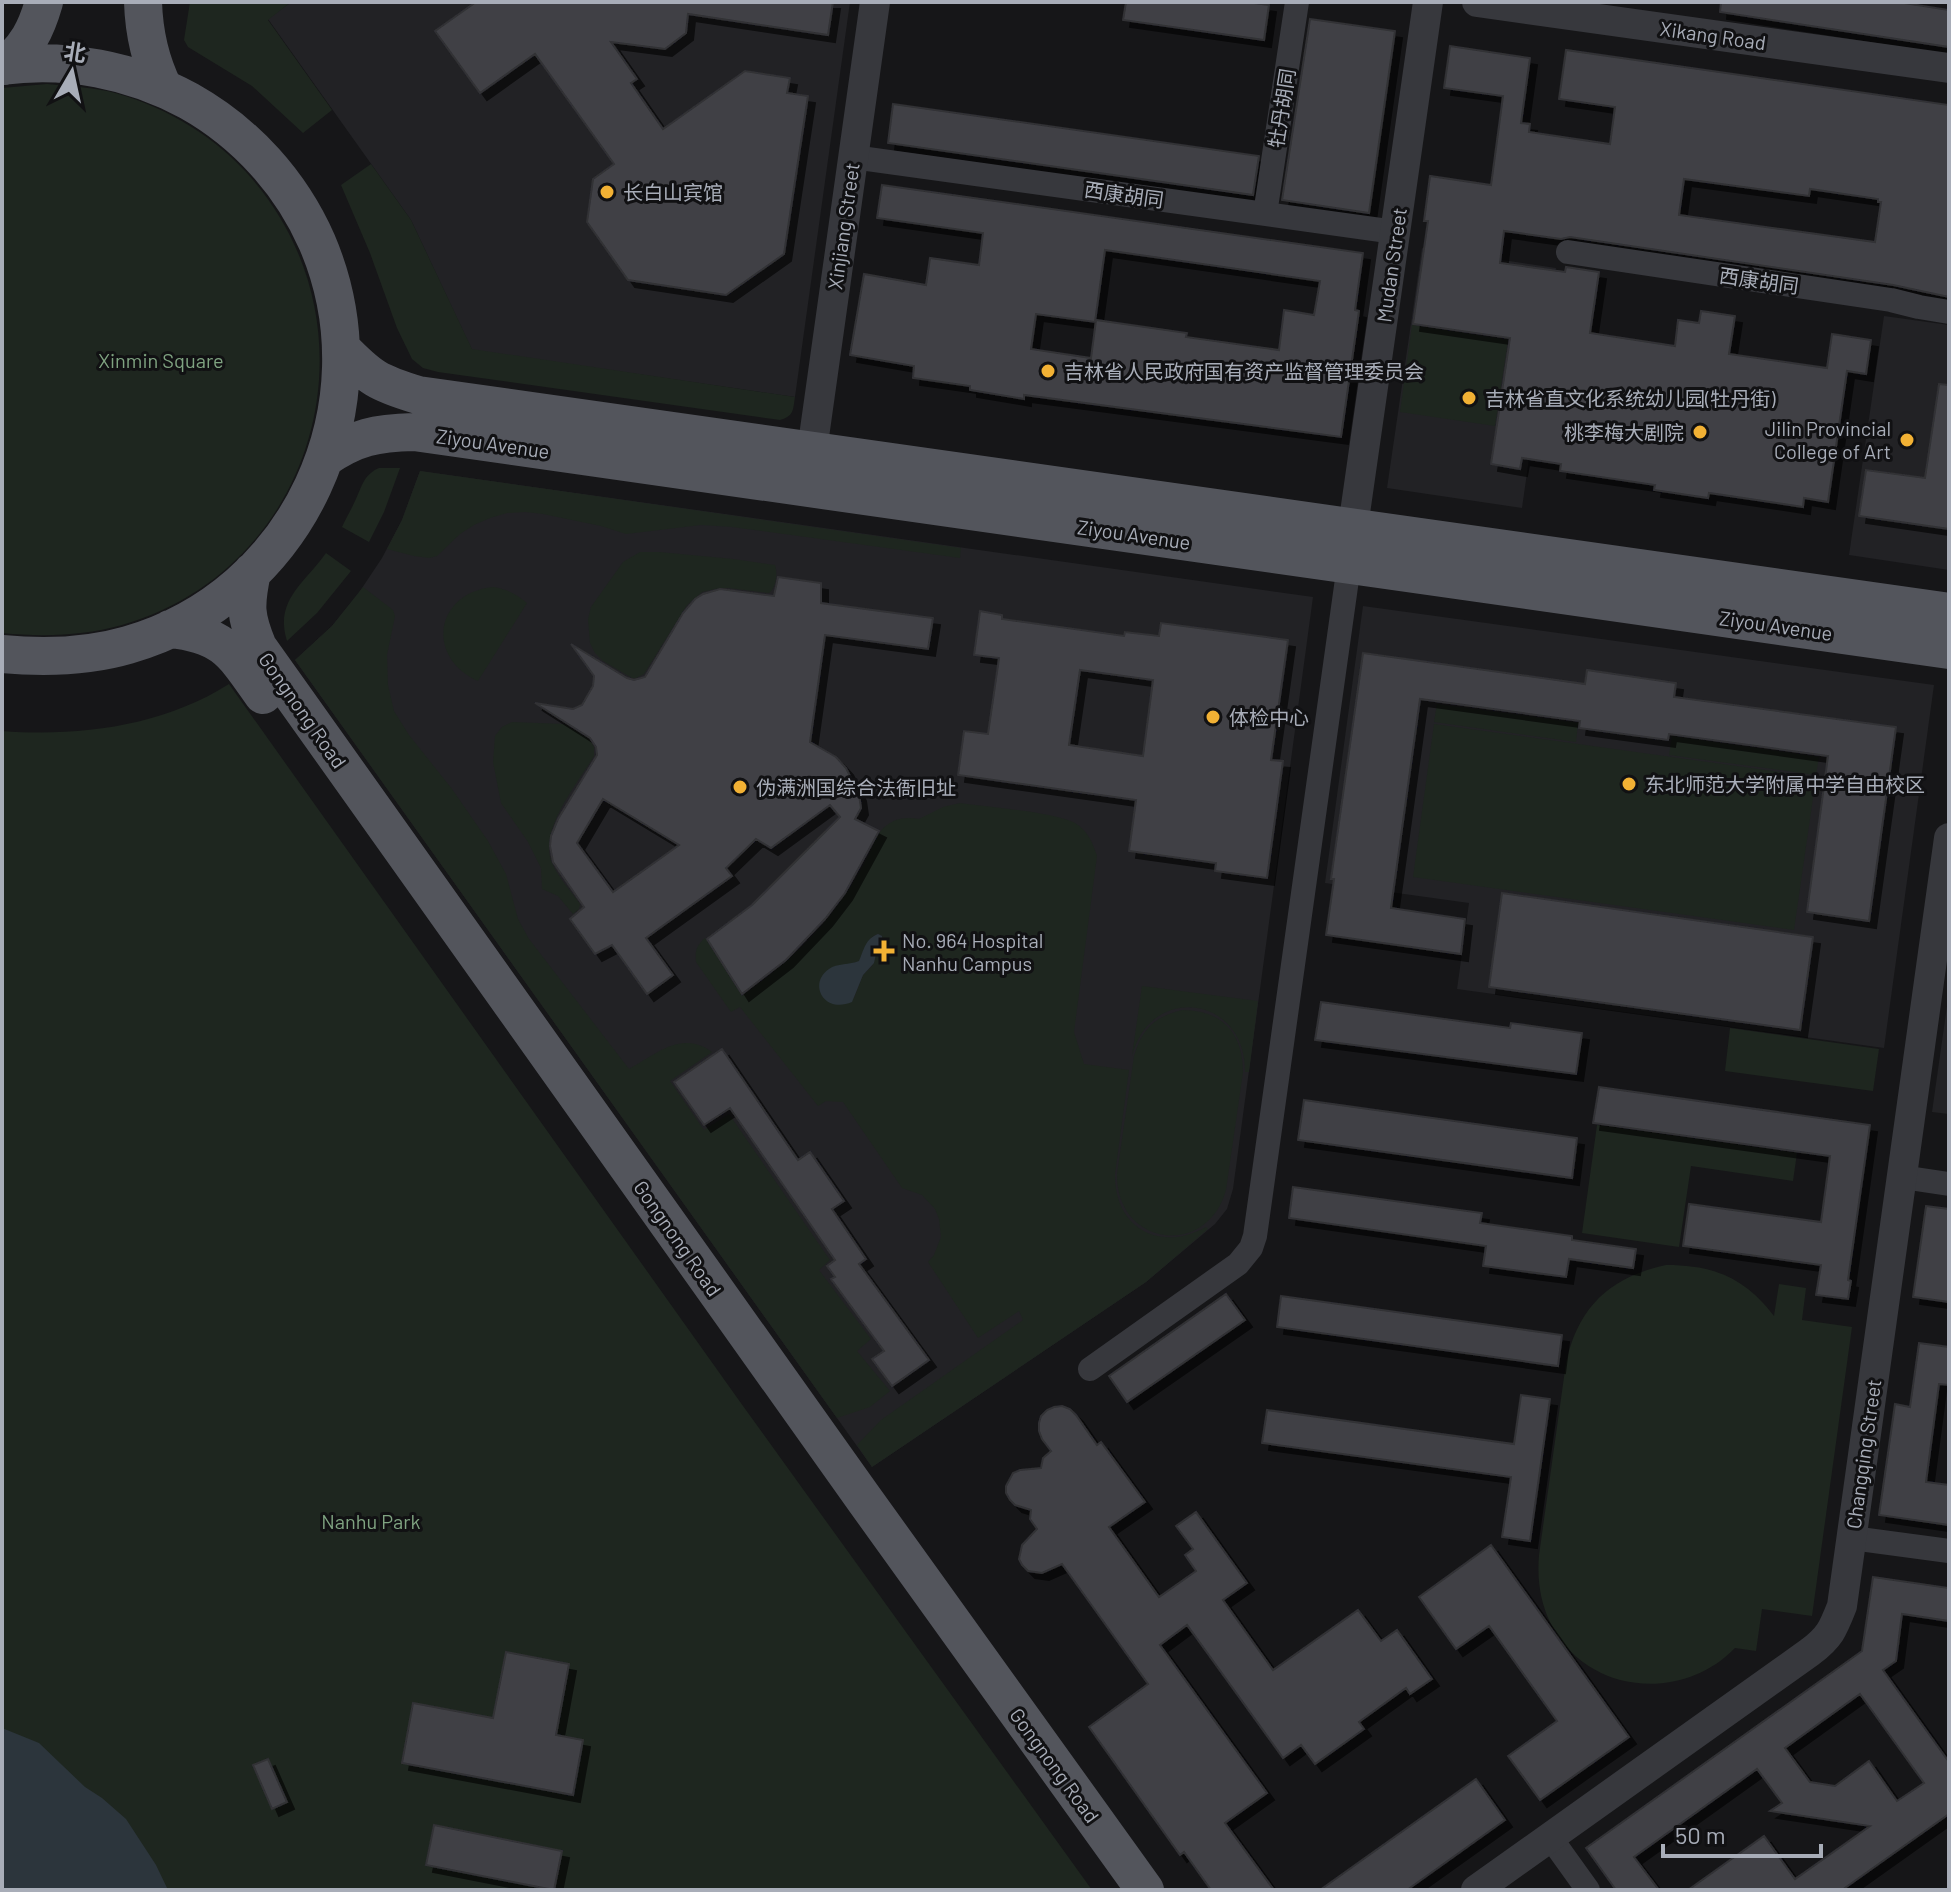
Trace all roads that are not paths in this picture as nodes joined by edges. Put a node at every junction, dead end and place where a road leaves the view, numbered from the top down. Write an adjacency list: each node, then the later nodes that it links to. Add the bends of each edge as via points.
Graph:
1 (44, 2): 7 (main road, via 30,38)
2 (143, 2): 9 (main road, via 148,50)
3 (875, 2): 10 (street, Xinjiang Street)
4 (1297, 2): 11 (street, 牡丹胡同)
5 (1428, 2): 12 (street, Mudan Street)
6 (1477, 2): 8 (street, Xikang Road)
7 (3, 66): 9 (main road, via 79,65)
8 (1949, 68)
9 (164, 89): 15 (main road, via 228,127 275,173 294,200 324,258)
10 (853, 157): 11 (street, 西康胡同); 16 (street, Xinjiang Street)
11 (1265, 214): 12 (street, 西康胡同)
12 (1395, 232): 18 (street, Mudan Street)
13 (1568, 252): 14 (street, 西康胡同)
14 (1949, 312)
15 (341, 348): 16 (main road, Ziyou Avenue, via 383,384 418,395); 17 (main road, via 341,387)
16 (812, 451): 18 (main road, Ziyou Avenue)
17 (325, 458): 19 (main road, Ziyou Avenue, via 366,437 414,432); 20 (main road, via 301,511)
18 (1353, 527): 21 (main road, Ziyou Avenue)
19 (1349, 565): 23 (main road, Ziyou Avenue); 28 (street, via 1255,1236 1238,1264)
20 (252, 572): 22 (main road, via 214,604); 33 (main road, Gongnong Road, via 246,614 258,647)
21 (1949, 612)
22 (170, 629): 24 (main road, via 98,652); 32 (main road, Gongnong Road, via 211,638 238,660)
23 (1949, 650)
24 (2, 654)
25 (1949, 838): 26 (street, Changqing Street)
26 (1902, 1177): 27 (street); 29 (street, Changqing Street)
27 (1949, 1184)
28 (1090, 1369)
29 (1852, 1538): 30 (street); 31 (street, Changqing Street, via 1842,1606 1826,1640)
30 (1949, 1551)
31 (1550, 1837): 34 (street, Changqing Street); 35 (street)
32 (1121, 1890)
33 (1145, 1890)
34 (1476, 1890)
35 (1588, 1890)

